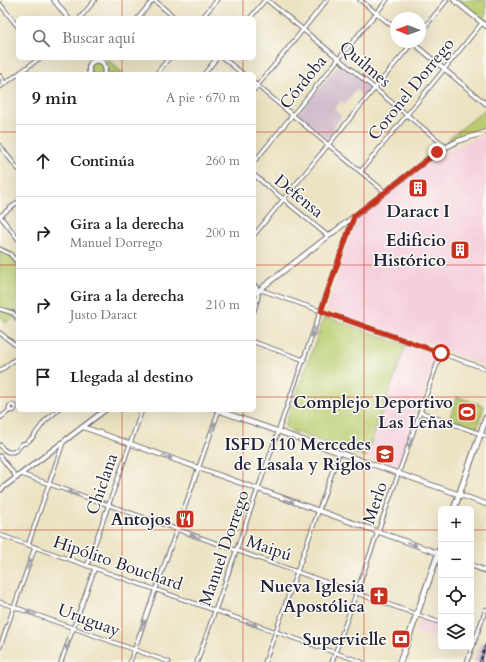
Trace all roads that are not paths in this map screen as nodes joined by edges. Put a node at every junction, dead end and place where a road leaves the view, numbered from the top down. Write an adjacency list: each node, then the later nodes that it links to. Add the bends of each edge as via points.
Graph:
1 (54, 0): 13 (street)
2 (95, 0): 14 (street)
3 (153, 0): 15 (street); 16 (street)
4 (217, 0): 17 (street)
5 (266, 0): 18 (street); 23 (street, Quilmes)
6 (327, 0): 23 (street)
7 (360, 0): 12 (street)
8 (387, 0): 12 (street, Córdoba)
9 (447, 0): 22 (street)
10 (454, 0): 20 (street)
11 (0, 4): 19 (street)
12 (376, 13): 21 (street); 26 (street, Córdoba)
13 (66, 16)
14 (82, 16)
15 (140, 16)
16 (173, 16)
17 (204, 16)
18 (252, 16)
19 (16, 24)
20 (484, 24): 34 (street, Coronel Dorrego)
21 (390, 25)
22 (426, 26)
23 (303, 30): 26 (street, Quilmes); 44 (street)
24 (407, 48): 46 (street)
25 (419, 48): 34 (street)
26 (339, 59): 46 (street, Quilmes); 48 (street, Córdoba)
27 (38, 60): 35 (street)
28 (94, 60): 36 (street, via 90,63)
29 (98, 60): 33 (street)
30 (168, 60): 38 (street)
31 (215, 60): 39 (street)
32 (226, 60): 40 (street)
33 (102, 62): 37 (street)
34 (444, 69): 47 (street); 49 (street, Coronel Dorrego)
35 (23, 72)
36 (89, 72)
37 (105, 72)
38 (158, 72)
39 (206, 72)
40 (240, 72)
41 (0, 76): 43 (street)
42 (16, 77): 43 (street)
43 (5, 83): 45 (street)
44 (256, 84): 48 (street)
45 (0, 87)
46 (374, 88): 49 (street, Quilmes); 51 (street)
47 (486, 104)
48 (293, 115): 51 (street); 55 (street, Córdoba)
49 (407, 115): 53 (street, Quilmes); 57 (street, Coronel Dorrego)
50 (486, 132): 53 (street)
51 (328, 145): 57 (street); 60 (street)
52 (0, 146): 54 (street)
53 (446, 147): 59 (street)
54 (1, 151): 56 (street)
55 (256, 160)
56 (16, 167)
57 (361, 171): 59 (street)
58 (256, 177): 60 (street, Defensa)
59 (385, 192): 63 (street)
60 (283, 199): 64 (street); 66 (street, Defensa)
61 (16, 204): 62 (street)
62 (0, 216): 65 (street)
63 (354, 216): 66 (street); 73 (street, Manuel Dorrego)
64 (256, 233)
65 (16, 236)
66 (328, 236): 70 (street)
67 (0, 249): 68 (street)
68 (16, 261)
69 (256, 288): 70 (street)
70 (258, 291): 71 (street); 73 (street, via 264,290)
71 (256, 296)
72 (0, 309): 74 (street)
73 (321, 311): 78 (street); 80 (street, Manuel Dorrego, one-way to 80)
74 (16, 316)
75 (0, 334): 77 (street)
76 (256, 343): 80 (street)
77 (16, 346)
78 (441, 353): 81 (street); 89 (street, Merlo)
79 (16, 358): 82 (street)
80 (304, 360): 93 (street, Manuel Dorrego)
81 (486, 369)
82 (0, 371)
83 (10, 410): 90 (street)
84 (56, 412): 98 (street, via 45,421 33,438 17,450 8,452)
85 (102, 412): 92 (street)
86 (141, 412): 97 (street, Chiclana)
87 (217, 412): 101 (street, one-way to 87)
88 (223, 412): 93 (street)
89 (420, 412): 94 (street); 102 (street, Merlo, one-way to 102)
90 (0, 418)
91 (486, 418): 94 (main road)
92 (83, 427): 96 (street); 97 (street)
93 (278, 432): 99 (street); 106 (street, Manuel Dorrego)
94 (480, 434): 95 (street); 108 (main road)
95 (486, 436)
96 (64, 441): 103 (street); 105 (street)
97 (130, 444): 101 (street, one-way to 101); 110 (street, Chiclana)
98 (0, 445)
99 (339, 453): 102 (street); 112 (street)
100 (0, 456): 104 (street)
101 (198, 468): 106 (street); 113 (street)
102 (399, 473): 108 (street); 114 (street, Merlo)
103 (21, 474): 104 (street); 105 (street, Maipú)
104 (17, 478): 107 (street)
105 (49, 484): 110 (street, Maipú, one-way to 105); 116 (street)
106 (258, 489): 112 (street, one-way to 112); 118 (street, Manuel Dorrego)
107 (0, 490)
108 (459, 494): 109 (street); 111 (main road)
109 (486, 504)
110 (109, 505): 113 (street, Maipú); 121 (street, Chiclana)
111 (455, 506)
112 (318, 511): 114 (street); 125 (street)
113 (177, 529): 118 (street, Maipú, one-way to 113); 126 (street)
114 (378, 532): 119 (street, one-way to 119); 127 (street, Merlo)
115 (0, 535): 116 (street, Hipólito Bouchard)
116 (28, 545): 117 (street, Hipólito Bouchard)
117 (35, 547): 121 (street, Hipólito Bouchard); 129 (street, one-way to 117)
118 (236, 551): 125 (street, Maipú); 131 (street, Manuel Dorrego)
119 (438, 553)
120 (438, 559): 132 (main road)
121 (87, 566): 123 (street, Hipólito Bouchard)
122 (474, 566): 124 (street)
123 (95, 568): 126 (street, Hipólito Bouchard); 134 (street)
124 (486, 571)
125 (297, 572): 127 (street, Maipú); 135 (street)
126 (156, 590): 131 (street, Hipólito Bouchard); 139 (street, one-way to 126)
127 (357, 593): 132 (street, Maipú); 140 (street, Merlo)
128 (0, 602): 129 (street, Uruguay)
129 (14, 607): 134 (street, Uruguay, one-way to 129); 138 (street)
130 (486, 609): 137 (street)
131 (216, 611): 135 (street, Hipólito Bouchard, one-way to 135); 144 (street, Manuel Dorrego)
132 (417, 614): 133 (street, Maipú); 148 (main road)
133 (438, 622)
134 (74, 628): 139 (street, Uruguay); 141 (street, one-way to 141)
135 (276, 632): 140 (street, Hipólito Bouchard); 145 (street)
136 (474, 635): 137 (street)
137 (477, 636): 149 (street)
138 (0, 647)
139 (134, 650): 142 (street); 143 (street, Uruguay)
140 (336, 653): 146 (street, Merlo); 147 (street, Hipólito Bouchard)
141 (61, 662)
142 (130, 662)
143 (169, 662)
144 (198, 662)
145 (265, 662)
146 (332, 662)
147 (362, 662)
148 (400, 662)
149 (467, 662)

